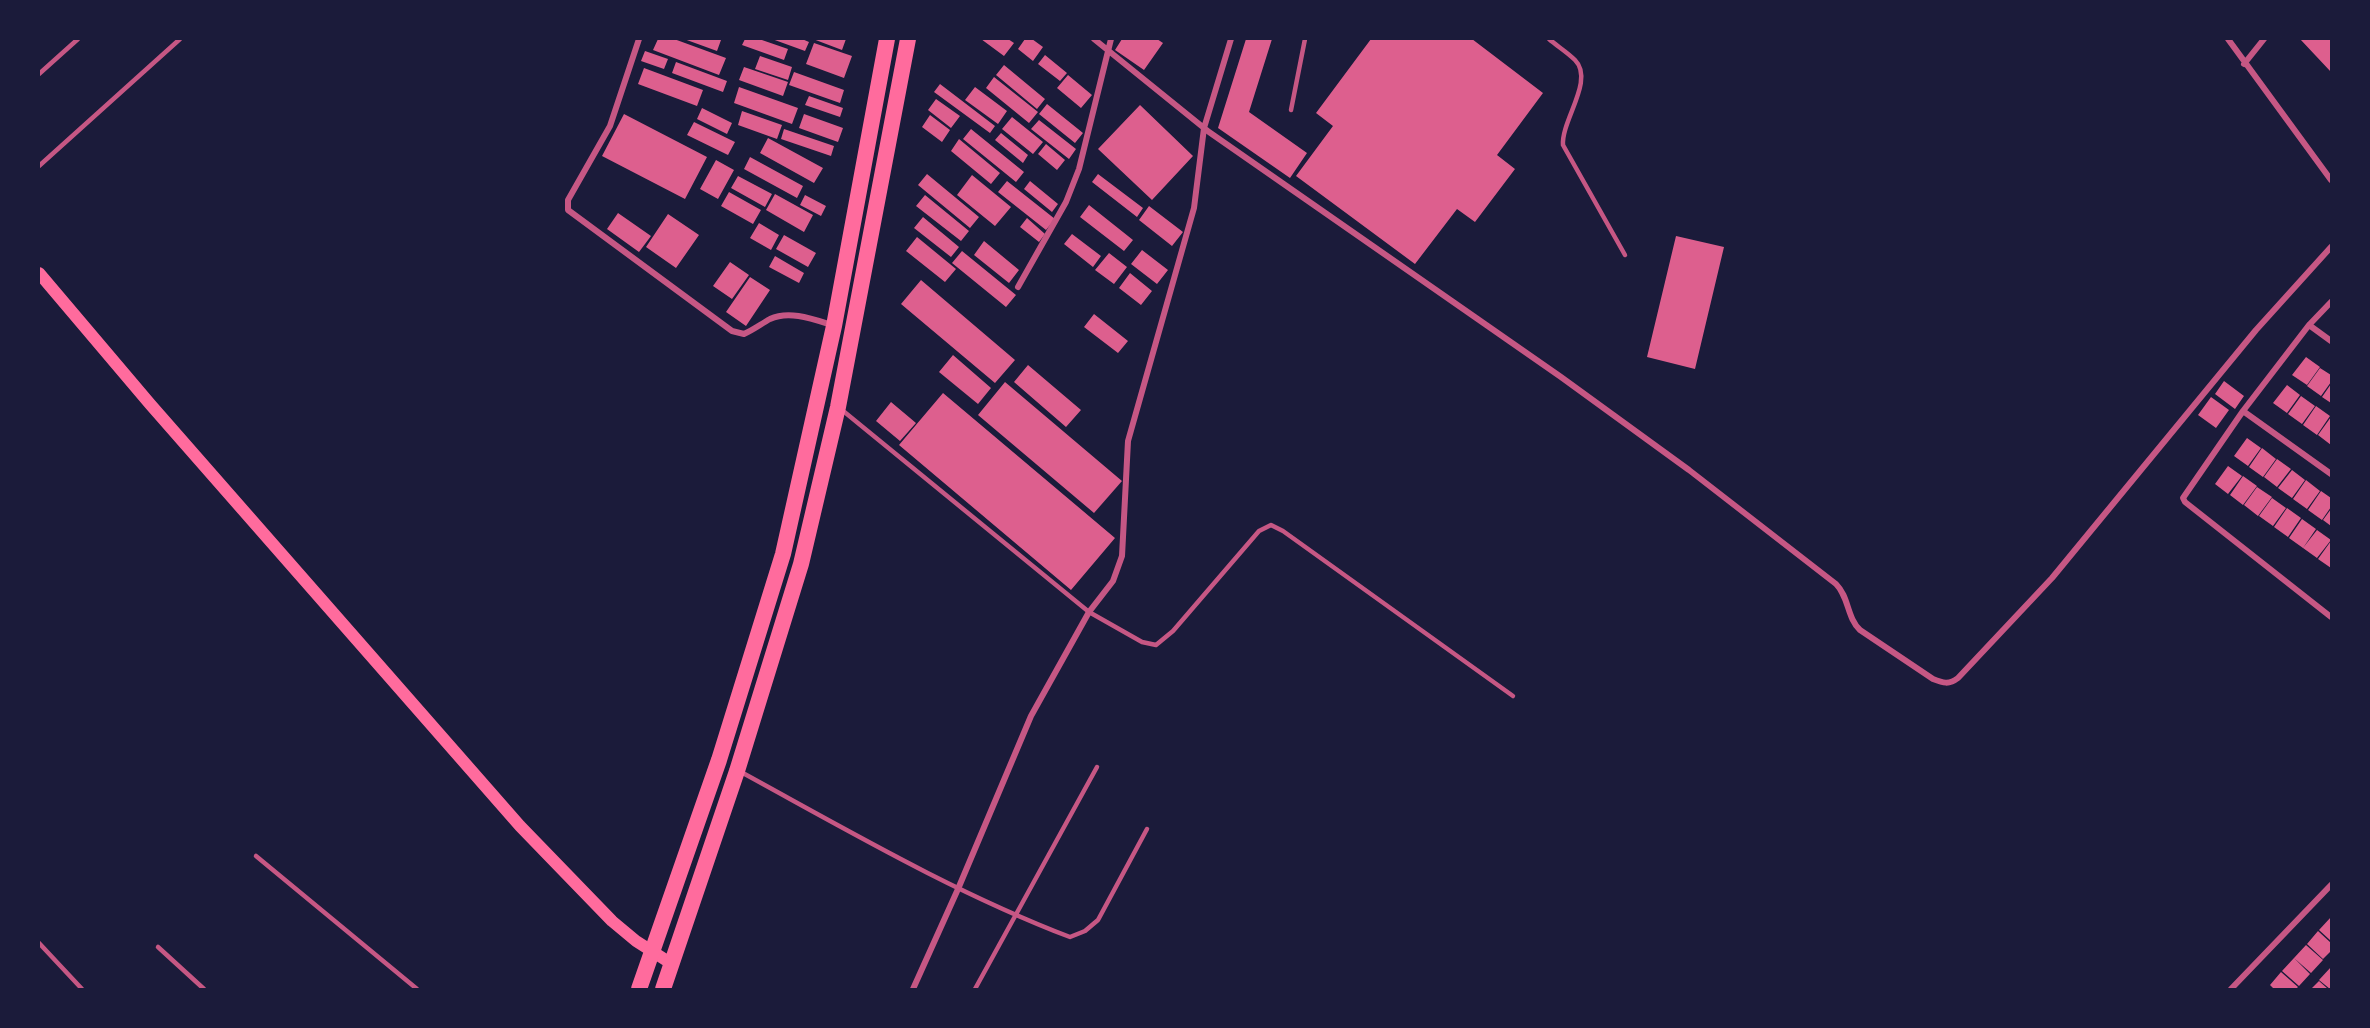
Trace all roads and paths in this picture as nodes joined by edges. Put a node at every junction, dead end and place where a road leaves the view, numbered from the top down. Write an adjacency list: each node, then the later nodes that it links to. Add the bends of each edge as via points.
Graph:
1 (78, 39): 15 (lane)
2 (180, 39): 19 (lane)
3 (639, 39): 26 (street, via 610,126 568,200 568,210 732,331 744,334 785,315)
4 (887, 39): 26 (highway)
5 (908, 39): 29 (highway)
6 (1094, 39): 13 (street)
7 (1111, 39): 13 (street)
8 (1232, 39): 17 (street)
9 (1305, 39): 16 (lane)
10 (1549, 39): 22 (lane, via 1577,61 1581,72 1579,92 1562,136 1563,145)
11 (2228, 39): 14 (street)
12 (2264, 39): 14 (street)
13 (1108, 49): 17 (street); 24 (street, via 1071,191)
14 (2244, 64): 20 (street)
15 (39, 74)
16 (1291, 110)
17 (1207, 130): 21 (street, via 1561,376 1689,470 1843,590 1852,620 1860,630 1944,683 1958,678 2052,578 2256,330); 32 (street, via 1194,208 1128,441 1122,556 1113,581)
18 (39, 157): 19 (lane)
19 (41, 164)
20 (2331, 180)
21 (2331, 247)
22 (1625, 255)
23 (39, 273): 45 (main road, via 505,808 612,921)
24 (1018, 287)
25 (2331, 302): 27 (street)
26 (827, 323): 35 (highway, via 783,554)
27 (2309, 325): 28 (street); 30 (street)
28 (2331, 341)
29 (837, 407): 32 (lane); 37 (highway, via 801,564)
30 (2243, 411): 31 (street); 33 (street, via 2185,493 2185,502)
31 (2331, 474)
32 (1091, 613): 34 (lane, via 1142,642 1156,645 1173,632 1259,531 1271,525); 41 (street, via 1031,716)
33 (2331, 617)
34 (1513, 696)
35 (719, 760): 37 (lane); 45 (highway)
36 (1096, 767): 42 (lane)
37 (737, 771): 41 (lane); 46 (highway)
38 (1147, 829): 42 (lane, via 1098,920 1085,931 1070,937)
39 (256, 856): 49 (lane)
40 (2331, 885): 54 (street)
41 (958, 890): 42 (lane); 52 (street)
42 (1016, 916): 53 (lane)
43 (39, 943): 47 (lane)
44 (158, 947): 48 (lane)
45 (652, 952): 46 (main road); 50 (highway)
46 (672, 964): 51 (highway)
47 (82, 989)
48 (204, 989)
49 (417, 989)
50 (639, 989)
51 (663, 989)
52 (913, 989)
53 (975, 989)
54 (2230, 989)

